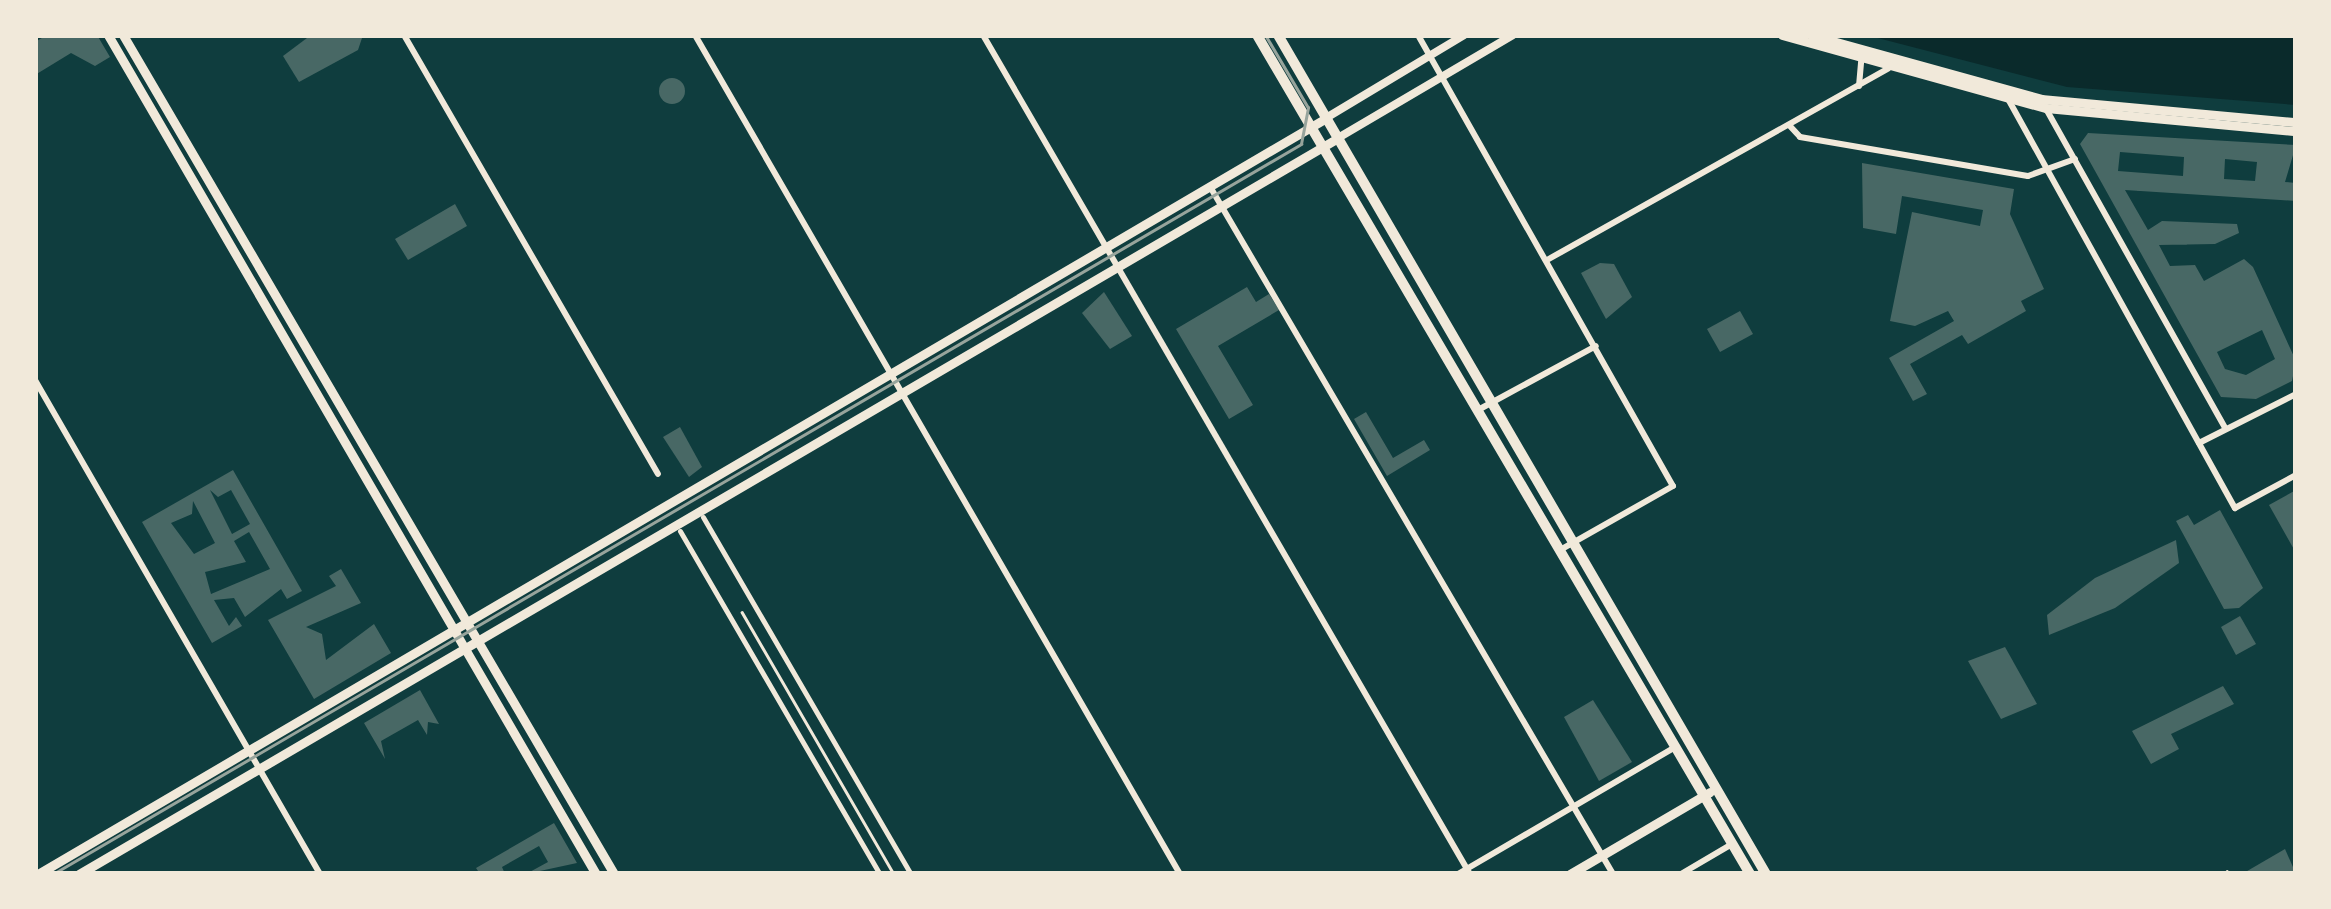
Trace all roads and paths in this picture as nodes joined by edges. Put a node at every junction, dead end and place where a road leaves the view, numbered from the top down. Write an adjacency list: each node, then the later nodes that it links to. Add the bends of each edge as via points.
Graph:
1 (108, 35): 51 (main road)
2 (123, 35): 50 (main road)
3 (404, 35): 43 (street)
4 (695, 35): 35 (street)
5 (983, 35): 31 (street)
6 (1257, 35): 23 (main road)
7 (1278, 35): 20 (main road)
8 (1418, 35): 13 (street)
9 (1464, 35): 13 (street)
10 (1513, 35): 16 (street)
11 (1782, 35): 14 (main road)
12 (1810, 35): 14 (main road)
13 (1430, 56): 16 (street); 20 (street)
14 (1862, 57): 15 (main road); 17 (street); 18 (main road)
15 (1888, 69): 17 (street); 18 (main road)
16 (1442, 76): 25 (street); 32 (street)
17 (1858, 88): 22 (street)
18 (2007, 95): 19 (main road); 28 (street)
19 (2044, 104): 21 (main road); 24 (main road); 27 (street)
20 (1326, 118): 23 (main road); 25 (main road)
21 (2296, 122)
22 (1788, 125): 28 (street, via 1800,138); 32 (street)
23 (1313, 128): 26 (main road); 29 (main road)
24 (2296, 131)
25 (1338, 138): 26 (main road); 39 (main road)
26 (1323, 146): 30 (main road); 40 (main road)
27 (2075, 160): 28 (street); 41 (street)
28 (2047, 173): 42 (street)
29 (1212, 190): 30 (street); 31 (main road)
30 (1221, 206): 33 (main road); 59 (street)
31 (1108, 251): 33 (street); 35 (main road)
32 (1547, 260): 34 (street)
33 (1118, 267): 37 (main road); 62 (street)
34 (1596, 346): 39 (street); 47 (street, via 1673,486)
35 (893, 376): 37 (street); 50 (main road)
36 (35, 380): 55 (street)
37 (902, 394): 52 (main road); 71 (street)
38 (2296, 394): 41 (street)
39 (1491, 403): 40 (street); 47 (main road)
40 (1478, 410): 48 (main road)
41 (2226, 429): 42 (street)
42 (2198, 443): 44 (street, via 2235,508)
43 (658, 474)
44 (2296, 475)
45 (703, 518): 70 (street)
46 (680, 531): 68 (street)
47 (1573, 542): 48 (street); 57 (main road)
48 (1560, 550): 54 (main road)
49 (742, 612): 69 (path)
50 (468, 624): 51 (main road); 52 (main road)
51 (455, 632): 53 (main road); 55 (main road)
52 (478, 642): 53 (main road); 67 (main road)
53 (465, 649): 56 (main road); 66 (main road)
54 (1675, 747): 58 (main road); 59 (street)
55 (250, 752): 56 (street); 63 (main road)
56 (259, 769): 64 (main road); 65 (street)
57 (1716, 788): 58 (main road); 77 (main road)
58 (1704, 795): 60 (main road); 61 (main road)
59 (1574, 806): 61 (street); 62 (street)
60 (1732, 844): 75 (street); 76 (main road)
61 (1602, 855): 73 (main road); 74 (street)
62 (1468, 871): 72 (street)
63 (38, 874)
64 (80, 874)
65 (320, 874)
66 (596, 874)
67 (614, 874)
68 (880, 874)
69 (894, 874)
70 (911, 874)
71 (1180, 874)
72 (1458, 874)
73 (1570, 874)
74 (1613, 874)
75 (1681, 874)
76 (1750, 874)
77 (1766, 874)

